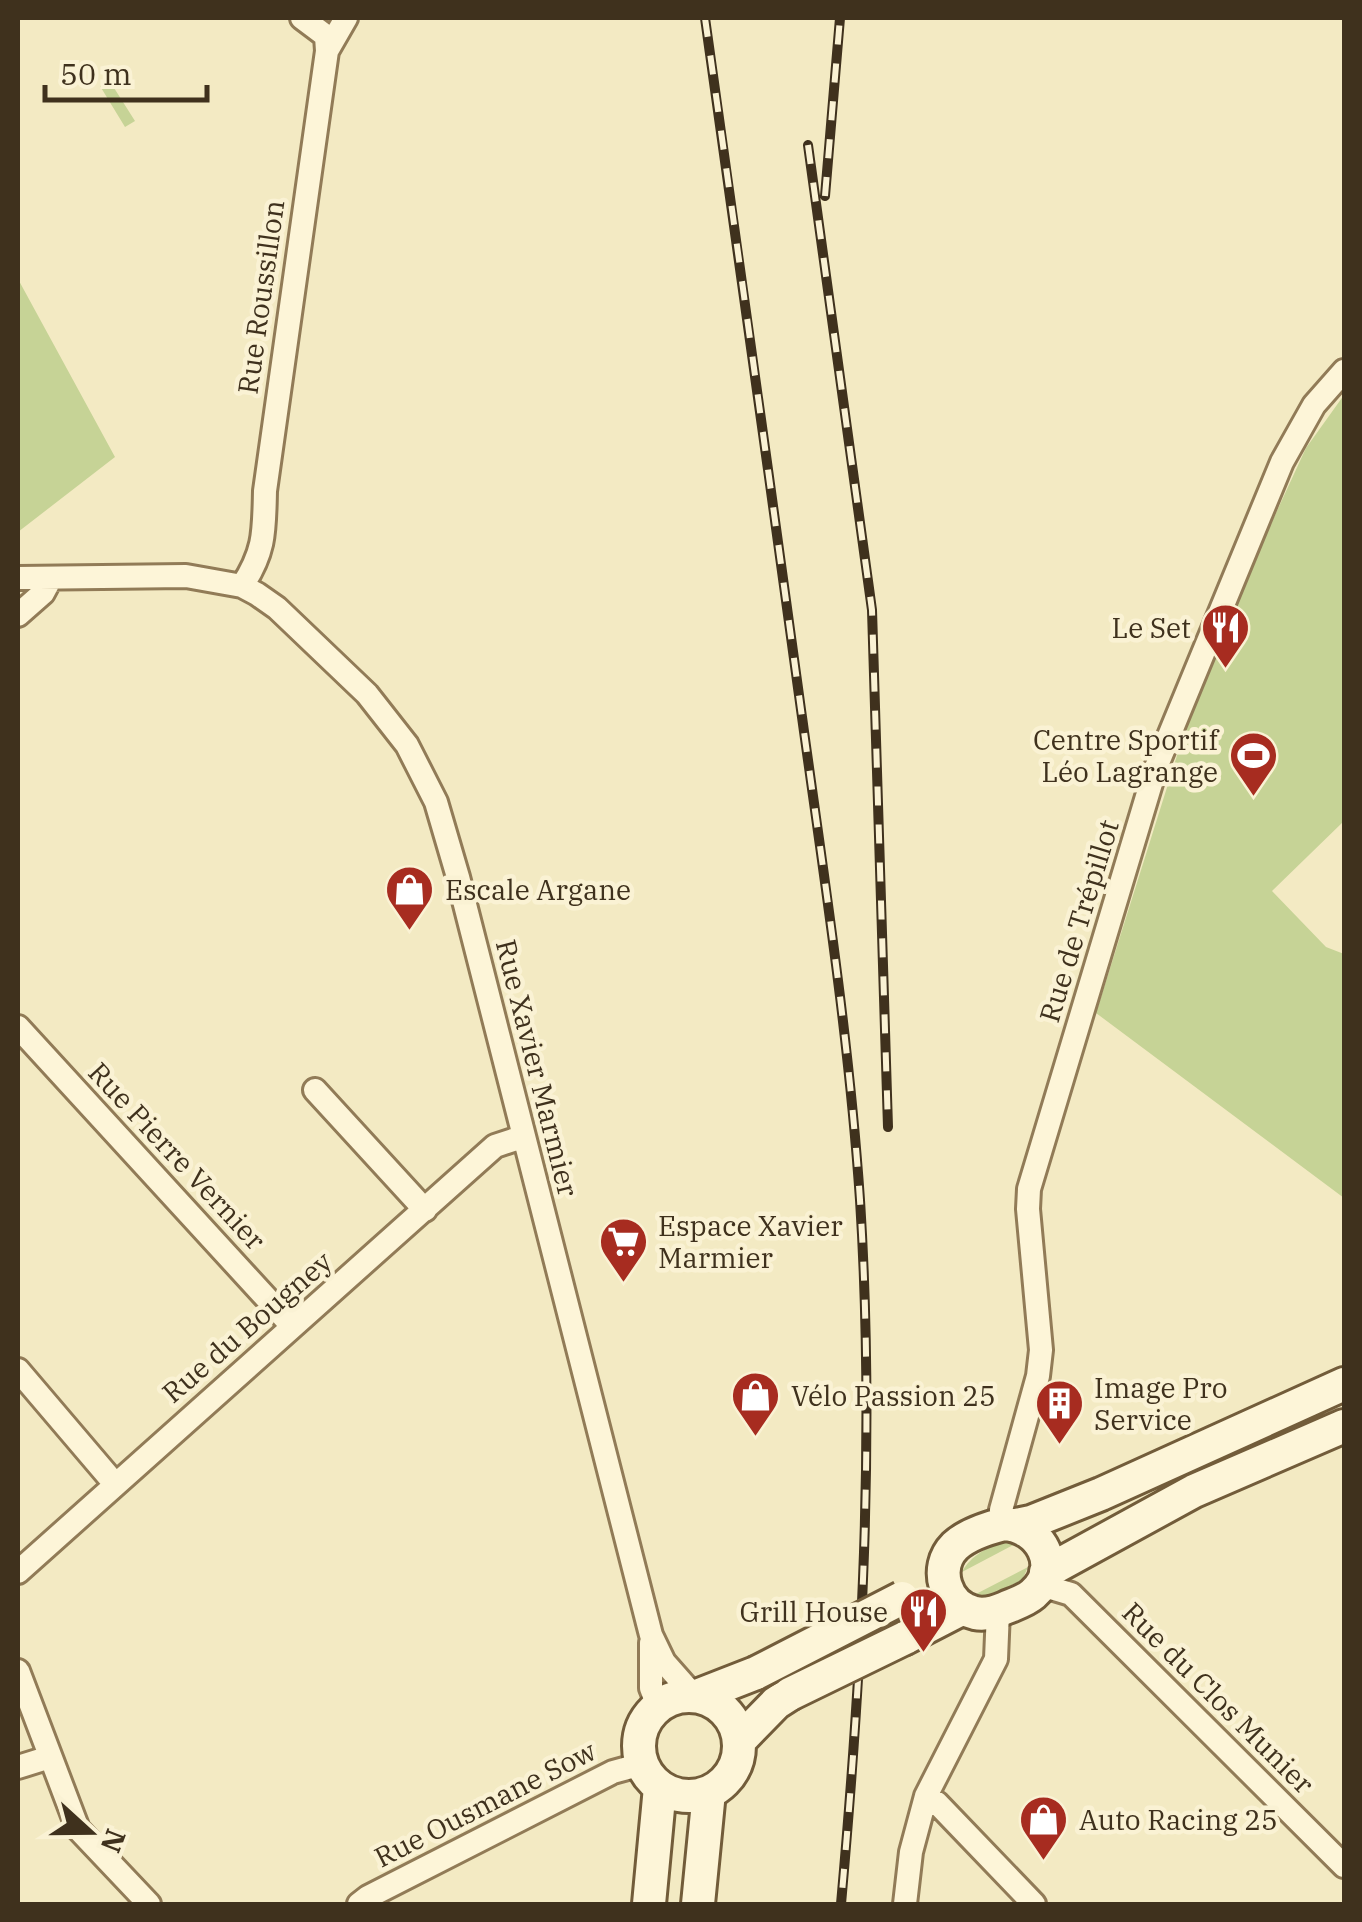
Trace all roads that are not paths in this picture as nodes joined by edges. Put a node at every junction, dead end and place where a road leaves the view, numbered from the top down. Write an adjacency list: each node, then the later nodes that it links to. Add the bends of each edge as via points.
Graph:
1 (302, 18): 3 (street, via 326,36)
2 (346, 18): 3 (street, Rue Roussillon)
3 (327, 51): 7 (street, Rue Roussillon, via 265,491 263,546)
4 (1344, 370): 18 (street, Rue de Trépillot, via 1314,405 1282,462 1156,770 1034,1171 1028,1209 1041,1350 1001,1510)
5 (18, 578): 6 (street)
6 (51, 578): 7 (street, via 186,576); 8 (street)
7 (242, 586): 11 (street, Rue Xavier Marmier, via 277,608 367,694 416,761 458,878)
8 (18, 615)
9 (18, 1027): 13 (street, Rue Pierre Vernier)
10 (316, 1090): 12 (street)
11 (522, 1137): 12 (street, Rue du Bougney, via 495,1146); 24 (street, Rue Xavier Marmier)
12 (425, 1210): 13 (street, Rue du Bougney)
13 (292, 1326): 17 (street, Rue du Bougney)
14 (18, 1370): 17 (street)
15 (1344, 1384): 18 (main road, via 1044,1518)
16 (1344, 1426): 21 (main road, via 1194,1491)
17 (115, 1484): 20 (street, Rue du Bougney)
18 (1010, 1524): 19 (main road, via 957,1544); 21 (main road, via 1028,1529 1044,1548)
19 (944, 1565): 22 (main road, via 946,1590); 26 (main road, bridge, via 902,1598 756,1673)
20 (18, 1572)
21 (1044, 1578): 23 (main road, via 1023,1600); 34 (street, Rue du Clos Munier, via 1071,1594)
22 (963, 1608): 23 (main road); 28 (main road, bridge, via 790,1694)
23 (998, 1611): 33 (street, via 996,1658)
24 (651, 1635): 26 (street, Rue Xavier Marmier, via 664,1662); 27 (street, Rue Xavier Marmier, via 651,1688)
25 (18, 1671): 29 (street)
26 (696, 1696): 27 (main road); 28 (main road, via 726,1713)
27 (658, 1706): 31 (main road, via 642,1726 639,1752)
28 (738, 1741): 32 (main road, via 728,1777)
29 (54, 1766): 30 (street); 35 (street, via 78,1829)
30 (18, 1767)
31 (651, 1776): 32 (main road, via 682,1796); 36 (street, Rue Ousmane Sow, via 613,1772); 37 (main road)
32 (709, 1792): 38 (main road)
33 (926, 1796): 39 (street); 40 (street)
34 (1344, 1866)
35 (149, 1904)
36 (359, 1904)
37 (649, 1904)
38 (698, 1904)
39 (906, 1904)
40 (1034, 1904)

